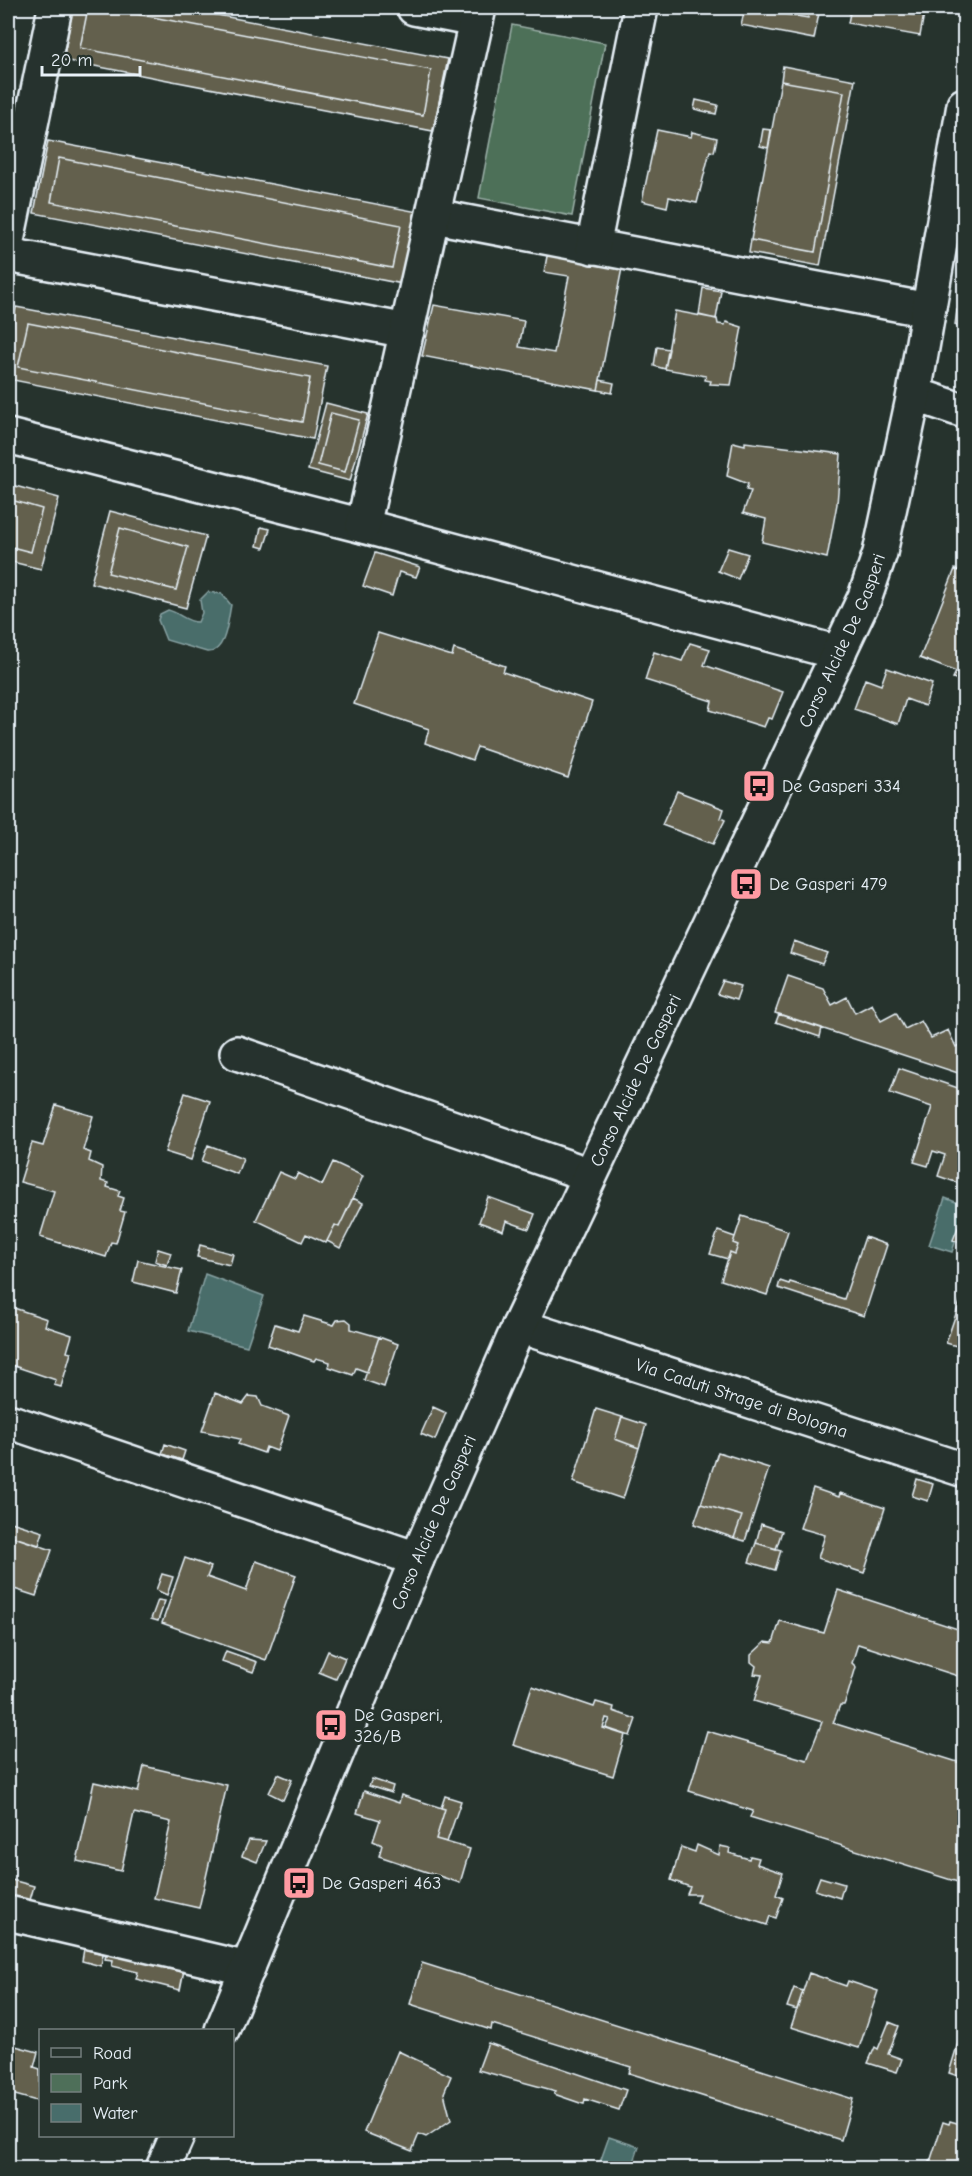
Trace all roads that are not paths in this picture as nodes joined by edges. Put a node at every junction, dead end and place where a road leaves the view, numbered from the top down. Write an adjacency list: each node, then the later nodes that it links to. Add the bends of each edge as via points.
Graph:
1 (55, 8): 7 (street)
2 (414, 8): 4 (street)
3 (641, 8): 8 (street)
4 (478, 14): 6 (street)
5 (964, 105): 10 (street, Corso Alcide De Gasperi)
6 (434, 216): 8 (street); 11 (street)
7 (8, 236)
8 (592, 247): 10 (street)
9 (8, 255): 11 (street)
10 (928, 310): 12 (street, Corso Alcide De Gasperi)
11 (407, 331): 15 (street)
12 (914, 394): 13 (street); 16 (street, Corso Alcide De Gasperi, via 880,552 865,597)
13 (964, 411)
14 (8, 435): 15 (street)
15 (363, 526): 16 (street)
16 (839, 653): 18 (street, Corso Alcide De Gasperi)
17 (237, 1053): 18 (street)
18 (590, 1175): 19 (street, Corso Alcide De Gasperi)
19 (519, 1326): 21 (street, Via Caduti Strage di Bologna); 22 (street, Corso Alcide De Gasperi)
20 (8, 1421): 22 (street)
21 (964, 1470)
22 (417, 1559): 24 (street, Corso Alcide De Gasperi)
23 (8, 1913): 24 (street)
24 (248, 1968): 25 (street, Corso Alcide De Gasperi)
25 (223, 2029)
26 (177, 2137): 27 (street)
27 (163, 2169)

